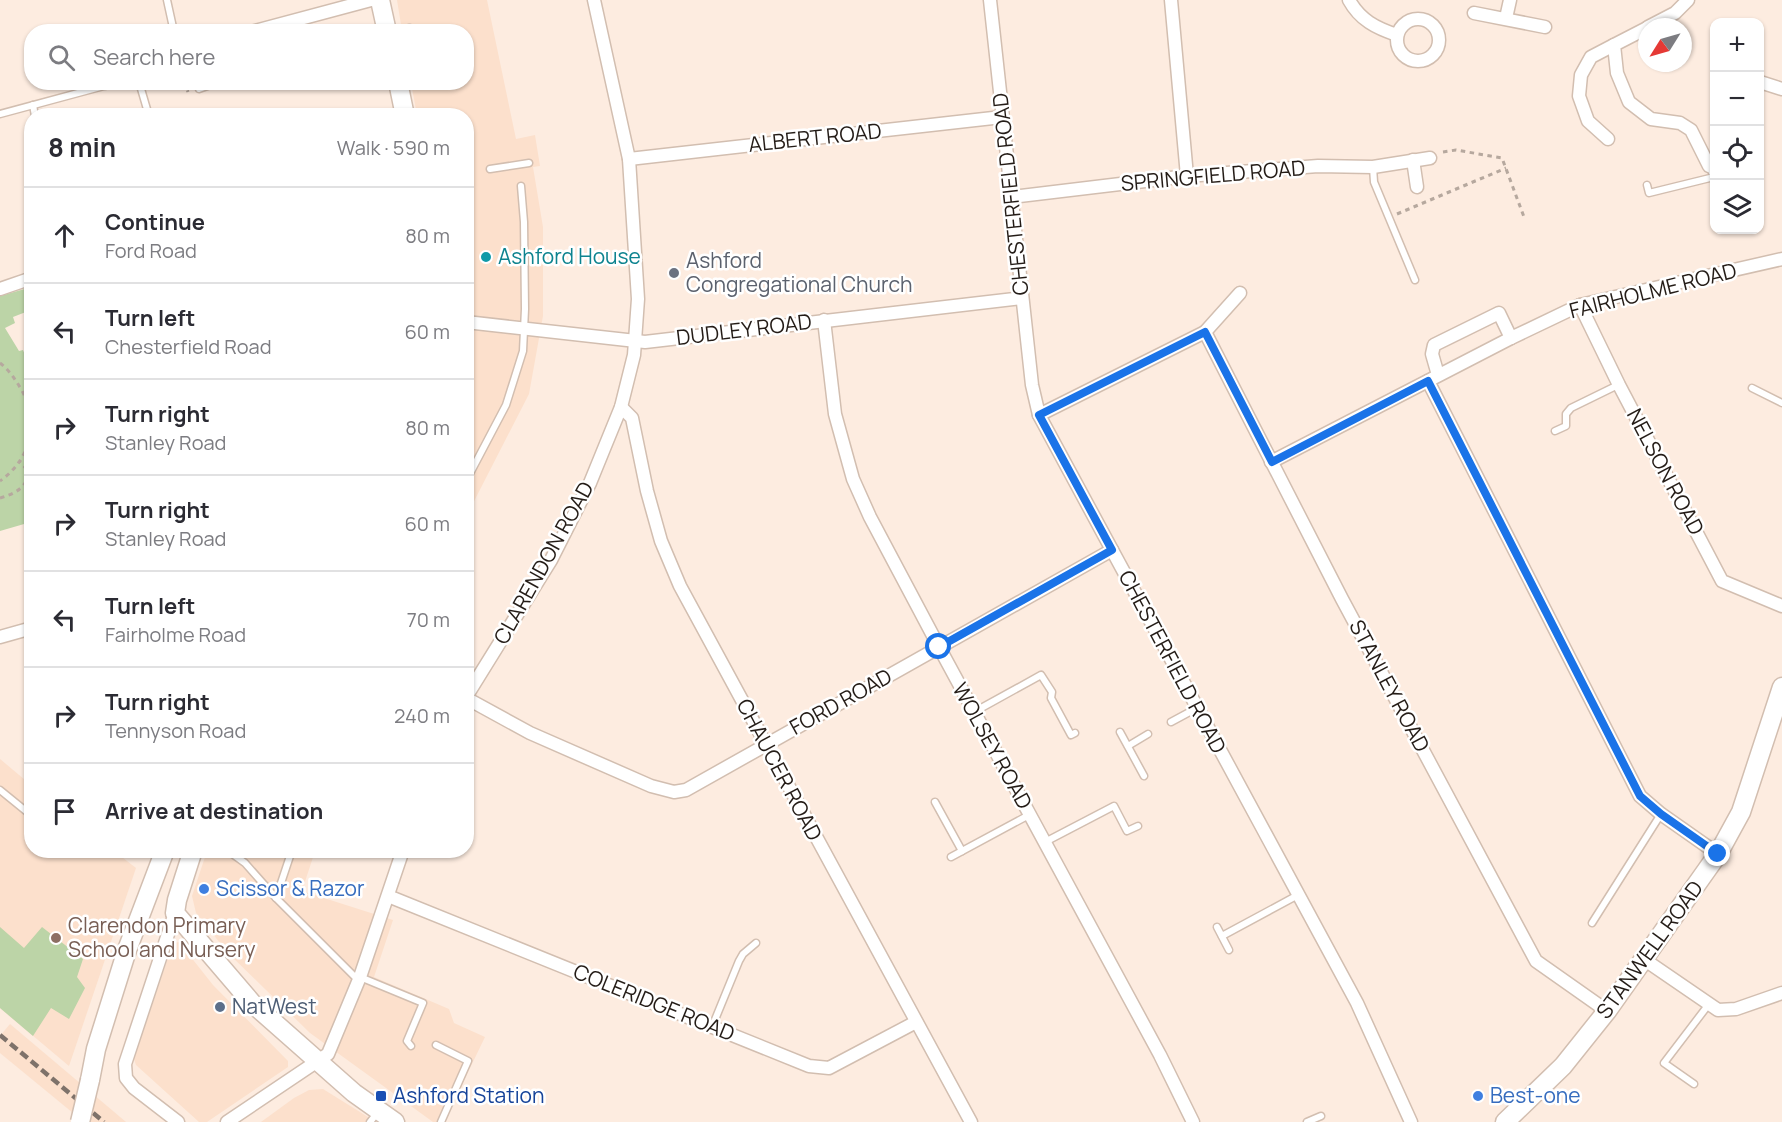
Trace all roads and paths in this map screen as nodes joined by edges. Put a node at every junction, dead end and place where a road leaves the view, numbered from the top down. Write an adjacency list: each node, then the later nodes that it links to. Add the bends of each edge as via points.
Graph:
1 (167, 0): 13 (lane)
2 (371, 0): 14 (street)
3 (380, 0): 15 (street)
4 (594, 0): 35 (street, CLARENDON ROAD)
5 (990, 0): 32 (street, CHESTERFIELD ROAD)
6 (1171, 0): 43 (street)
7 (1349, 0): 18 (street, via 1355,12 1377,29)
8 (1510, 0): 11 (street)
9 (1688, 0): 12 (street)
10 (1474, 13): 11 (street)
11 (1506, 18): 16 (street)
12 (1665, 18)
13 (172, 24)
14 (281, 24)
15 (385, 24)
16 (1545, 27)
17 (1638, 32): 19 (street)
18 (1397, 35)
19 (1614, 45): 33 (street, via 1591,57 1581,75 1579,96 1588,121); 41 (street, via 1617,73 1629,102 1652,119 1680,123 1691,130)
20 (1764, 83): 21 (street)
21 (1782, 89)
22 (94, 90): 27 (lane)
23 (141, 90): 29 (lane)
24 (187, 90): 26 (path)
25 (400, 90): 30 (street)
26 (189, 94)
27 (33, 105): 28 (lane); 31 (lane)
28 (34, 108)
29 (147, 108)
30 (403, 108)
31 (0, 114)
32 (1002, 117): 35 (street, ALBERT ROAD); 47 (street, CHESTERFIELD ROAD)
33 (1608, 139)
34 (1430, 158): 36 (street, SPRINGFIELD ROAD); 39 (path, via 1456,150 1502,158)
35 (628, 159): 62 (street, CLARENDON ROAD, via 638,299)
36 (1413, 160): 38 (street, SPRINGFIELD ROAD); 46 (street)
37 (529, 163): 40 (lane)
38 (1373, 168): 43 (street, SPRINGFIELD ROAD, via 1318,166); 49 (lane, via 1374,182)
39 (1506, 168): 48 (path); 49 (path)
40 (490, 169)
41 (1710, 170)
42 (1710, 175): 44 (lane, via 1649,193)
43 (1187, 176): 47 (street, SPRINGFIELD ROAD)
44 (1647, 185)
45 (521, 186): 59 (lane)
46 (1417, 187)
47 (1012, 197): 55 (street, CHESTERFIELD ROAD)
48 (1524, 217)
49 (1389, 218): 51 (lane)
50 (1782, 259): 56 (street, FAIRHOLME ROAD)
51 (1415, 280)
52 (24, 281): 53 (street)
53 (0, 289)
54 (1240, 293): 60 (street)
55 (1022, 298): 57 (street, DUDLEY ROAD); 70 (street, CHESTERFIELD ROAD)
56 (1580, 305): 61 (street, FAIRHOLME ROAD); 65 (street, NELSON ROAD)
57 (824, 320): 62 (street, DUDLEY ROAD); 84 (street, WOLSEY ROAD, via 835,414 853,479)
58 (474, 323): 59 (street, DUDLEY ROAD)
59 (524, 328): 62 (street, DUDLEY ROAD); 76 (lane, via 523,351 506,405)
60 (1205, 332): 70 (street); 74 (street, STANLEY ROAD)
61 (1511, 338): 64 (street, FAIRHOLME ROAD); 64 (street, via 1499,314 1434,345)
62 (635, 341): 69 (street, CLARENDON ROAD)
63 (0, 363): 67 (path)
64 (1433, 378): 74 (street, FAIRHOLME ROAD); 101 (street, via 1640,796)
65 (1619, 385): 71 (lane, via 1571,408 1566,414 1566,426); 81 (street, NELSON ROAD, via 1722,581)
66 (1752, 388): 68 (lane)
67 (24, 393)
68 (1782, 403)
69 (621, 407): 85 (street, CLARENDON ROAD, via 590,483 551,560); 95 (street, CHAUCER ROAD, via 632,417 647,491 680,586)
70 (1039, 415): 80 (street, CHESTERFIELD ROAD)
71 (1555, 431)
72 (24, 455): 73 (path)
73 (20, 462): 75 (path); 77 (path)
74 (1272, 462): 126 (street, STANLEY ROAD, via 1536,961)
75 (24, 466)
76 (474, 467)
77 (0, 481)
78 (24, 485): 79 (path)
79 (0, 498)
80 (1112, 550): 84 (street, FORD ROAD); 88 (street, CHESTERFIELD ROAD)
81 (1782, 606)
82 (24, 630): 83 (street)
83 (0, 637)
84 (939, 647): 89 (street, WOLSEY ROAD); 95 (street, FORD ROAD)
85 (474, 685)
86 (1782, 687): 90 (street, STANWELL ROAD)
87 (474, 702): 95 (street, FORD ROAD, via 541,737 651,786 674,792 686,790)
88 (1197, 708): 91 (lane); 113 (street, CHESTERFIELD ROAD)
89 (974, 712): 93 (lane, via 1041,675 1071,735); 102 (street, WOLSEY ROAD)
90 (1777, 717): 106 (street, STANWELL ROAD, via 1741,812)
91 (1171, 722)
92 (1120, 732): 96 (lane)
93 (1075, 733)
94 (1149, 734): 96 (lane)
95 (765, 745): 127 (street, CHAUCER ROAD)
96 (1128, 746): 97 (lane)
97 (1144, 776)
98 (0, 790): 100 (lane)
99 (935, 802): 105 (lane)
100 (24, 810)
101 (1661, 814): 106 (street); 117 (lane)
102 (1029, 815): 104 (street, WOLSEY ROAD); 105 (lane)
103 (1138, 826): 104 (lane, via 1127,831 1114,806)
104 (1044, 842): 141 (street, WOLSEY ROAD)
105 (962, 851): 107 (lane)
106 (1718, 854): 122 (street, STANWELL ROAD)
107 (951, 857)
108 (162, 858): 135 (street, bridge, via 127,950 96,1049)
109 (190, 858): 116 (street)
110 (238, 858): 115 (lane)
111 (289, 858): 115 (lane)
112 (400, 858): 114 (street)
113 (1298, 895): 119 (lane); 143 (street, CHESTERFIELD ROAD, via 1357,1003)
114 (388, 896): 123 (street); 128 (street, COLERIDGE ROAD)
115 (276, 898): 123 (lane)
116 (175, 913): 131 (street, via 252,1003); 136 (street, via 125,1064 126,1078 134,1088)
117 (1592, 923)
118 (1217, 927): 119 (lane)
119 (1222, 936): 121 (lane)
120 (756, 944): 128 (lane, via 739,961)
121 (1229, 950)
122 (1645, 960): 125 (street); 126 (street, STANWELL ROAD)
123 (359, 979): 130 (lane, via 423,1003 407,1041); 131 (street, via 328,1054)
124 (1782, 993): 125 (street, via 1736,1009 1718,1010)
125 (1709, 1004): 132 (lane, via 1664,1063)
126 (1607, 1011): 144 (street, STANWELL ROAD, via 1563,1066)
127 (916, 1022): 128 (street, COLERIDGE ROAD, via 829,1068 809,1066); 140 (street, CHAUCER ROAD)
128 (712, 1027)
129 (436, 1045): 139 (lane, via 468,1061)
130 (411, 1046)
131 (318, 1063): 134 (street); 137 (street)
132 (1694, 1084)
133 (1320, 1116): 142 (lane)
134 (374, 1117): 138 (street)
135 (80, 1122)
136 (178, 1122)
137 (227, 1122)
138 (394, 1122)
139 (441, 1122)
140 (971, 1122)
141 (1193, 1122)
142 (1307, 1122)
143 (1411, 1122)
144 (1505, 1122)

